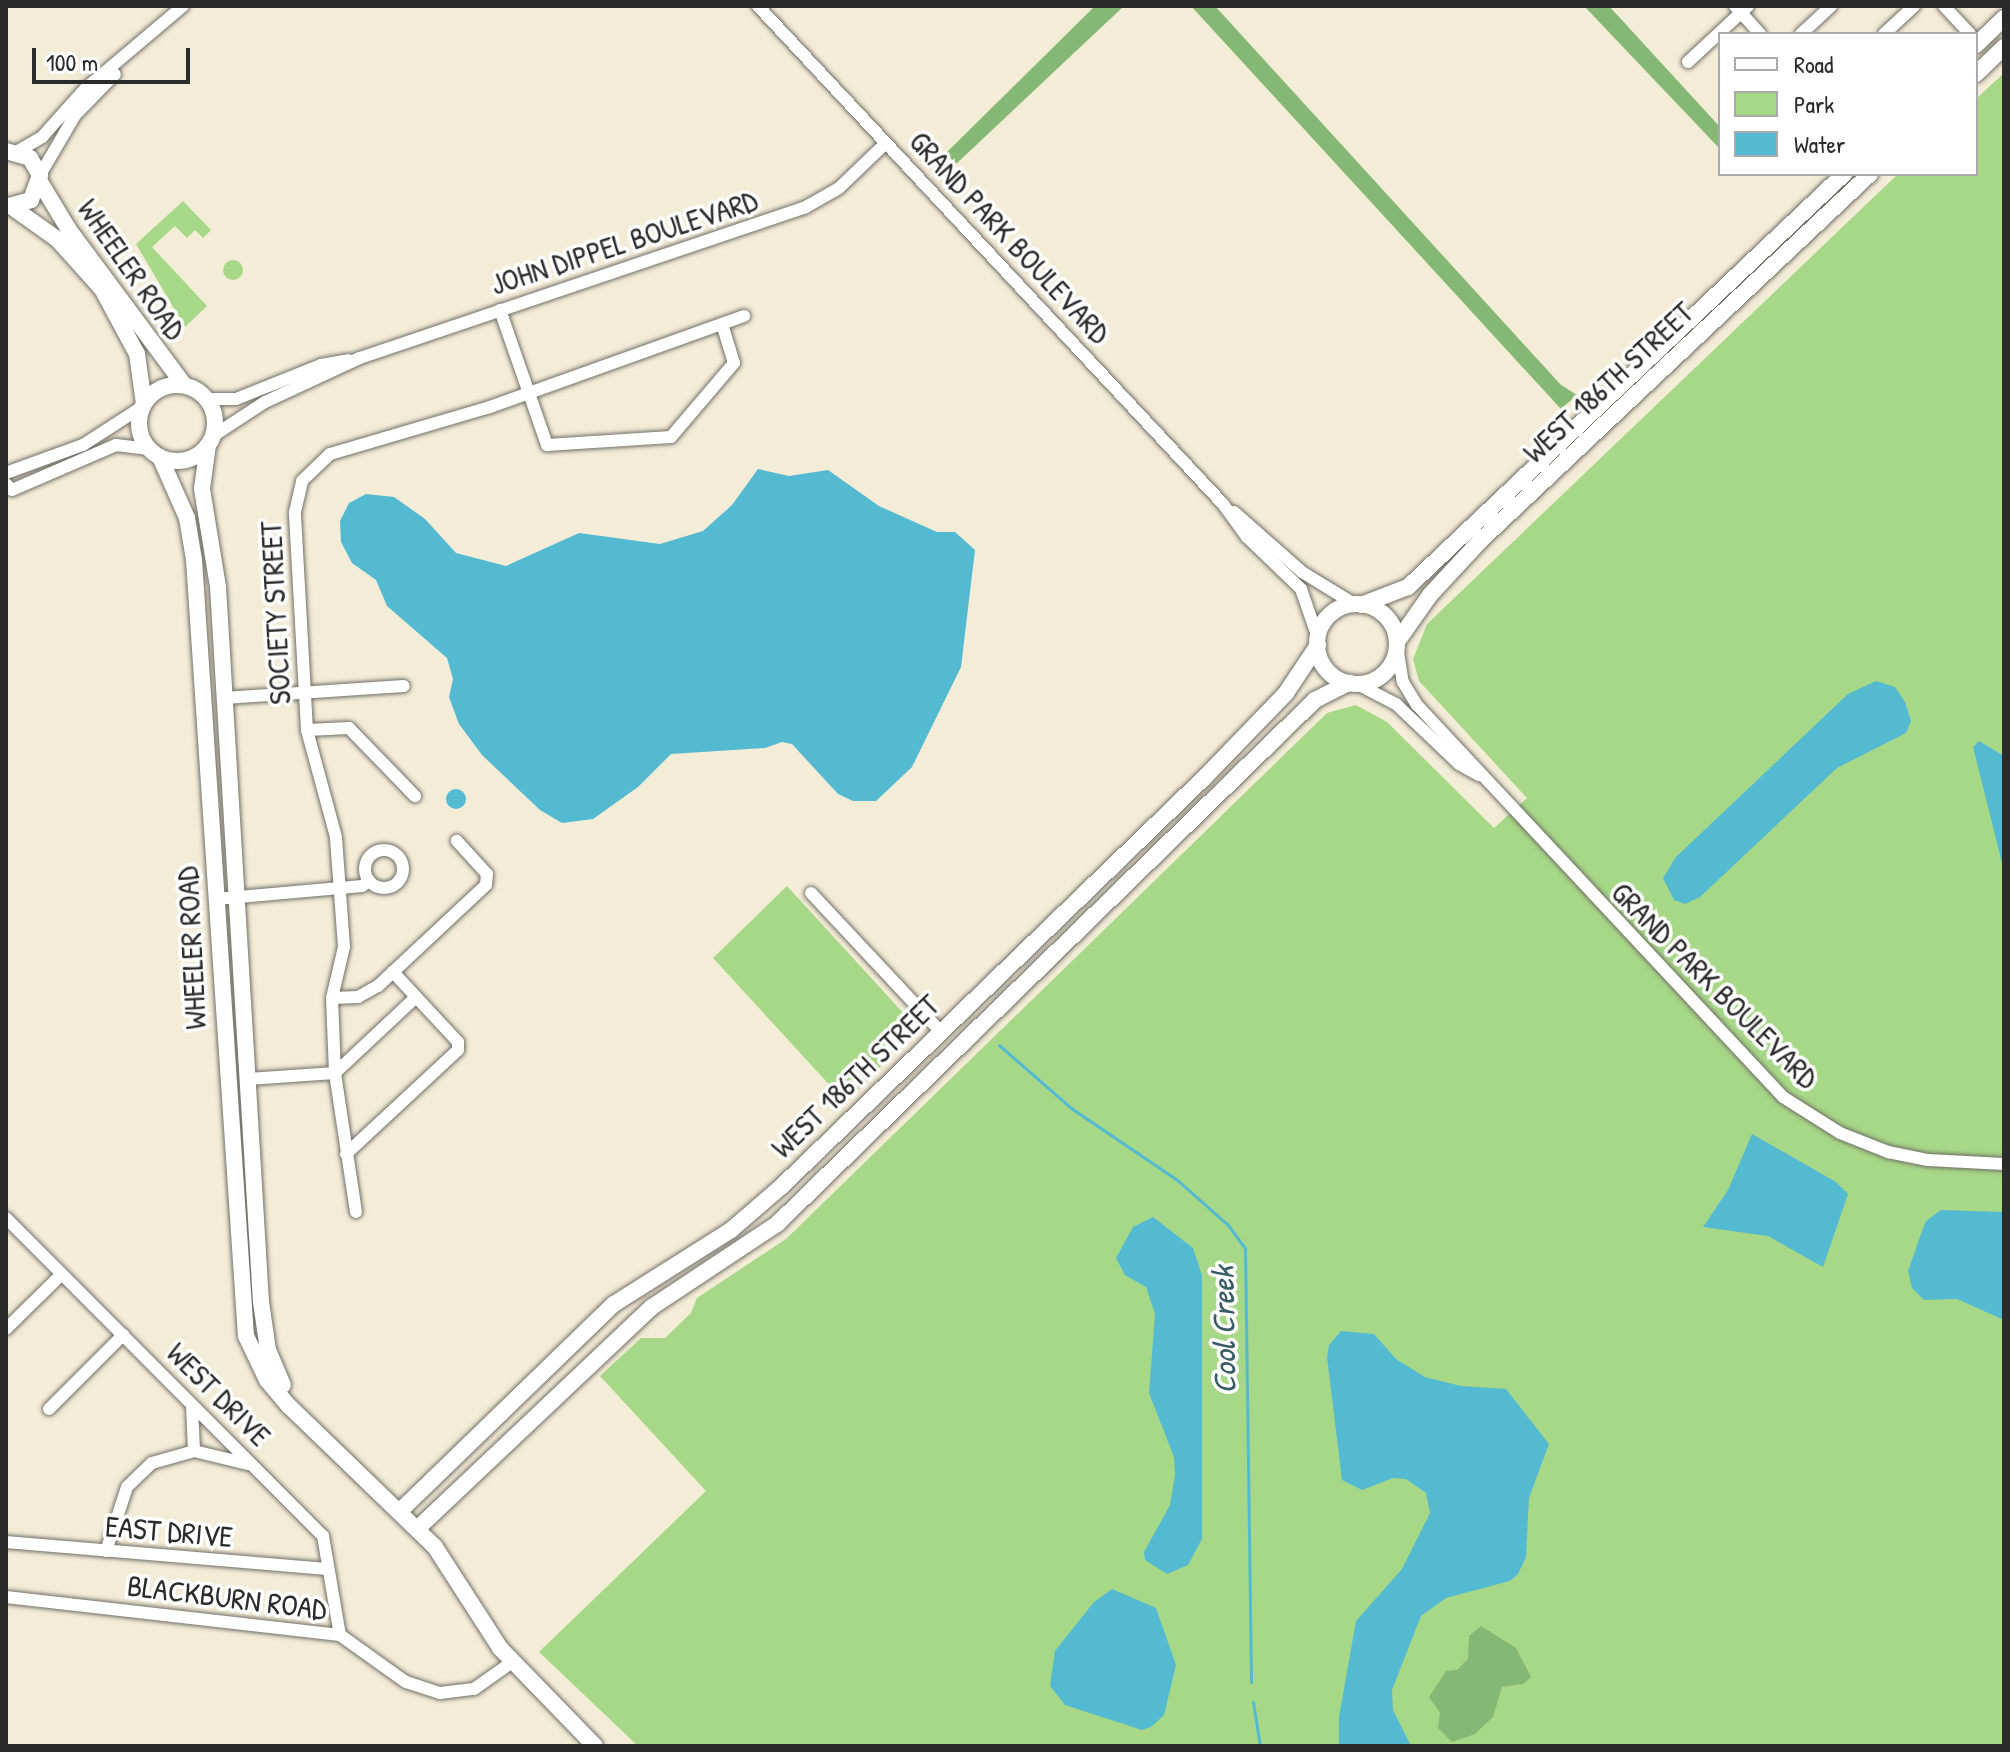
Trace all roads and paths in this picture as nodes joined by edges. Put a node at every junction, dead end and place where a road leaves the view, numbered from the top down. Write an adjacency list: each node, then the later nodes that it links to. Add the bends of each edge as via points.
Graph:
1 (183, 6): 15 (street)
2 (758, 6): 18 (street, GRAND PARK BOULEVARD)
3 (1831, 6): 9 (street)
4 (1914, 6): 10 (street)
5 (1944, 6): 11 (street)
6 (1741, 8): 8 (street); 16 (street)
7 (2004, 18): 12 (street)
8 (1759, 32)
9 (1803, 32)
10 (1886, 32)
11 (1968, 32)
12 (1978, 38)
13 (1978, 42): 14 (street)
14 (1998, 52): 17 (street)
15 (127, 58): 19 (street, via 86,88 42,137); 22 (street, via 75,115)
16 (1688, 62)
17 (1978, 72)
18 (886, 143): 24 (street, JOHN DIPPEL BOULEVARD, via 839,188 804,208); 36 (street, GRAND PARK BOULEVARD)
19 (11, 150): 22 (street, WHEELER ROAD, via 35,163)
20 (1842, 176): 37 (street, WEST 186TH STREET, via 1408,587)
21 (1868, 176): 39 (street, WEST 186TH STREET, via 1477,543 1430,595)
22 (40, 179): 23 (street, via 31,200); 28 (street, WHEELER ROAD, via 69,230)
23 (9, 206): 31 (street, WHEELER ROAD, via 57,239 102,289 137,354)
24 (500, 310): 27 (street, JOHN DIPPEL BOULEVARD); 29 (street)
25 (744, 316): 26 (street, SOCIETY STREET)
26 (722, 324): 29 (street, SOCIETY STREET); 29 (street, via 734,363 671,437 660,442 547,445)
27 (360, 358): 30 (street, JOHN DIPPEL BOULEVARD, via 321,365 236,399); 32 (street, JOHN DIPPEL BOULEVARD, via 265,402)
28 (184, 385): 30 (street); 31 (street, via 158,390)
29 (529, 393): 42 (street, SOCIETY STREET, via 330,454 307,475 295,499)
30 (207, 399): 32 (street, via 215,418)
31 (143, 406): 33 (street, via 139,431); 34 (street, via 83,445)
32 (210, 441): 33 (street, via 187,460); 43 (street, WHEELER ROAD, via 202,489 213,536)
33 (154, 453): 35 (street, via 116,445 12,490); 52 (street, WHEELER ROAD, via 187,518 194,560)
34 (6, 473)
35 (6, 484)
36 (1223, 504): 37 (street, GRAND PARK BOULEVARD, via 1302,572); 38 (street, GRAND PARK BOULEVARD, via 1247,537 1308,599)
37 (1358, 604): 38 (street, via 1327,618); 39 (street, via 1387,618)
38 (1318, 642): 40 (street, via 1324,667); 56 (street, WEST 186TH STREET, via 1255,725)
39 (1397, 644): 40 (street, via 1384,673); 45 (street, GRAND PARK BOULEVARD, via 1403,682 1413,701 1468,756)
40 (1353, 683): 45 (street, GRAND PARK BOULEVARD, via 1396,704 1459,764); 60 (street, WEST 186TH STREET, via 1315,700)
41 (404, 686): 42 (street)
42 (308, 692): 43 (street); 44 (street, SOCIETY STREET)
43 (224, 698): 51 (street, WHEELER ROAD)
44 (307, 730): 46 (street, via 353,731); 49 (street, SOCIETY STREET, via 315,775 336,837)
45 (1479, 775): 62 (street, GRAND PARK BOULEVARD, via 1794,1106 1840,1133 1888,1152)
46 (415, 796)
47 (457, 841): 53 (street, via 487,874 488,882)
48 (369, 881): 49 (street)
49 (340, 887): 51 (street); 55 (street, SOCIETY STREET, via 344,947)
50 (811, 893): 56 (street)
51 (236, 897): 52 (street); 58 (street, WHEELER ROAD)
52 (216, 899): 70 (street, WHEELER ROAD, via 242,1318 267,1380)
53 (393, 972): 54 (street); 55 (street, via 358,997)
54 (416, 997): 57 (street); 61 (street, via 458,1046)
55 (332, 998): 57 (street, SOCIETY STREET)
56 (941, 1032): 59 (street, WEST 186TH STREET)
57 (335, 1073): 58 (street); 61 (street, SOCIETY STREET)
58 (248, 1079): 70 (street, WHEELER ROAD, via 263,1327 274,1370)
59 (853, 1118): 60 (street); 73 (street, WEST 186TH STREET, via 741,1221 614,1304)
60 (870, 1135): 74 (street, WEST 186TH STREET, via 758,1239 652,1307)
61 (346, 1154): 63 (street, SOCIETY STREET)
62 (2004, 1164)
63 (356, 1212)
64 (6, 1218): 65 (street, WEST DRIVE)
65 (62, 1274): 66 (street); 67 (street, WEST DRIVE)
66 (6, 1329)
67 (123, 1335): 68 (street, WEST DRIVE); 69 (street)
68 (192, 1405): 71 (street); 72 (street, WEST DRIVE)
69 (49, 1409)
70 (307, 1420): 73 (street, WHEELER ROAD)
71 (194, 1451): 72 (street); 76 (street, via 159,1460 137,1475 119,1503)
72 (254, 1467): 77 (street, WEST DRIVE, via 323,1536)
73 (399, 1512): 74 (street, WHEELER ROAD)
74 (422, 1533): 80 (street, WHEELER ROAD, via 453,1570 477,1616)
75 (6, 1542): 76 (street, EAST DRIVE)
76 (106, 1551): 77 (street, EAST DRIVE)
77 (327, 1569): 79 (street, WEST DRIVE)
78 (6, 1597): 79 (street, BLACKBURN ROAD)
79 (340, 1635): 80 (street, BLACKBURN ROAD, via 406,1682 440,1693 474,1689)
80 (512, 1662): 81 (street, WHEELER ROAD)
81 (595, 1746)

